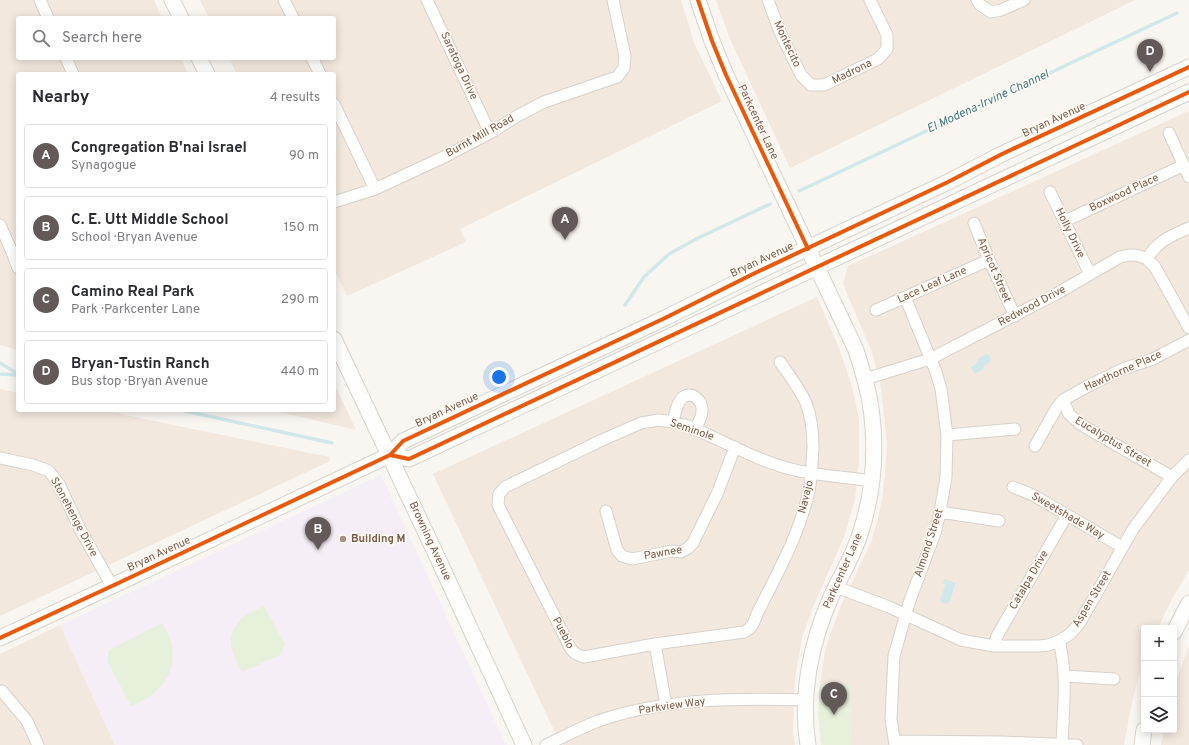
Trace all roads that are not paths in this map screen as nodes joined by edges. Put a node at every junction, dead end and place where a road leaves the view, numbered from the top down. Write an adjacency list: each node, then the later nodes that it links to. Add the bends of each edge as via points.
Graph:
1 (40, 0): 11 (street)
2 (172, 0): 12 (main road)
3 (284, 0): 13 (street)
4 (427, 0): 24 (street, Saratoga Drive)
5 (613, 0): 24 (street, Burnt Mill Road, via 625,56 624,68 617,77 544,102)
6 (698, 0): 35 (main road, Parkcenter Lane, via 726,75)
7 (768, 0): 21 (street, Montecito, via 801,75)
8 (870, 0): 21 (street, Madrona, via 887,35 887,49 878,59 824,85)
9 (977, 0): 10 (street, via 991,12)
10 (1024, 0)
11 (47, 16)
12 (180, 16)
13 (292, 16)
14 (67, 60): 18 (street)
15 (201, 60): 19 (main road)
16 (313, 60): 20 (street)
17 (1189, 67): 35 (main road, Bryan Avenue, via 1002,154)
18 (72, 72)
19 (206, 72)
20 (319, 72)
21 (811, 85)
22 (1189, 92): 39 (main road)
23 (336, 108): 28 (street)
24 (490, 133): 28 (street, Burnt Mill Road)
25 (1169, 133): 26 (street)
26 (1184, 165): 27 (street); 31 (street, Boxwood Place)
27 (1189, 177)
28 (375, 189): 30 (street, Burnt Mill Road)
29 (1050, 192): 31 (street, Holly Drive)
30 (336, 201)
31 (1065, 221): 40 (street, Holly Drive)
32 (974, 223): 37 (street, Apricot Street)
33 (0, 226): 38 (street)
34 (1189, 228): 36 (street, via 1166,238 1152,250)
35 (808, 249): 39 (main road, Parkcenter Lane); 57 (main road, Bryan Avenue, via 403,441)
36 (1147, 259): 40 (street, Redwood Drive, via 1127,255); 44 (street, via 1155,267)
37 (989, 260): 41 (street, Lace Leaf Lane); 43 (street, Apricot Street)
38 (16, 263)
39 (817, 267): 49 (main road, Parkcenter Lane, via 856,350); 57 (main road, via 409,459)
40 (1090, 274): 43 (street, Redwood Drive)
41 (905, 297): 42 (street, Lace Leaf Lane); 47 (street, Almond Street)
42 (876, 310)
43 (1015, 316): 47 (street, Redwood Drive)
44 (1189, 328)
45 (1189, 340): 50 (street, Hawthorne Place, via 1153,359 1123,368)
46 (336, 343): 57 (main road, Browning Avenue)
47 (930, 359): 49 (street, Redwood Drive); 54 (street, Almond Street, via 941,389)
48 (780, 362): 60 (street, Navajo, via 803,396 808,411 813,429)
49 (865, 379): 62 (main road, Parkcenter Lane, via 873,425)
50 (1063, 400): 55 (street, Hawthorne Place); 61 (street, Eucalyptus Street, via 1069,414 1080,424)
51 (673, 422): 53 (street, Seminole); 53 (street, via 680,399 686,395 693,396 702,404 702,412); 64 (street, Seminole, via 659,420 641,423 505,487)
52 (1015, 428): 54 (street)
53 (695, 429): 56 (street, Seminole)
54 (947, 435): 66 (street, Almond Street, via 946,477)
55 (1035, 446)
56 (735, 447): 60 (street, Seminole, via 780,466); 65 (street, Pawnee, via 717,494 693,543 681,552 672,551 632,559 622,556 617,550)
57 (390, 456): 70 (main road, Bryan Avenue); 90 (main road, Browning Avenue)
58 (0, 458): 70 (street, Stonehenge Drive, via 49,471 59,484 80,529)
59 (1189, 460): 61 (street, Aspen Street)
60 (812, 473): 62 (street, Seminole); 75 (street, Navajo, via 804,511 793,539)
61 (1172, 477): 69 (street, Aspen Street)
62 (871, 481): 71 (main road, Parkcenter Lane, via 861,531 851,559)
63 (1014, 487): 67 (street, Sweetshade Way)
64 (499, 494): 78 (street, Pueblo, via 498,505 575,654 584,657)
65 (606, 511)
66 (940, 512): 68 (street); 73 (street, Almond Street)
67 (1067, 515): 69 (street, Sweetshade Way); 79 (street, Catalpa Drive, via 997,636)
68 (999, 520)
69 (1122, 547): 77 (street, Aspen Street, via 1079,624)
70 (112, 586): 76 (main road, Bryan Avenue)
71 (836, 587): 73 (street, Aspen Street); 83 (main road, Parkcenter Lane, via 813,652)
72 (1189, 603): 74 (main road)
73 (906, 614): 79 (street, Aspen Street, via 961,640); 86 (street, Almond Street, via 894,656 891,719)
74 (1177, 626)
75 (750, 629): 78 (street, Pueblo, via 744,632)
76 (0, 638)
77 (1059, 641): 79 (street, Aspen Street, via 1039,646); 80 (street)
78 (654, 644): 84 (street)
79 (994, 646)
80 (1065, 676): 81 (street); 88 (street)
81 (1114, 679)
82 (2, 691): 89 (street, via 27,721)
83 (805, 700): 84 (street, Parkview Way, via 720,699); 92 (main road, Parkcenter Lane)
84 (666, 704): 91 (street, Parkview Way, via 598,721)
85 (1144, 733): 94 (main road)
86 (895, 743): 87 (street)
87 (1002, 744): 88 (street)
88 (1062, 744): 93 (street)
89 (38, 745)
90 (524, 745)
91 (546, 745)
92 (808, 745)
93 (1076, 745)
94 (1142, 745)

